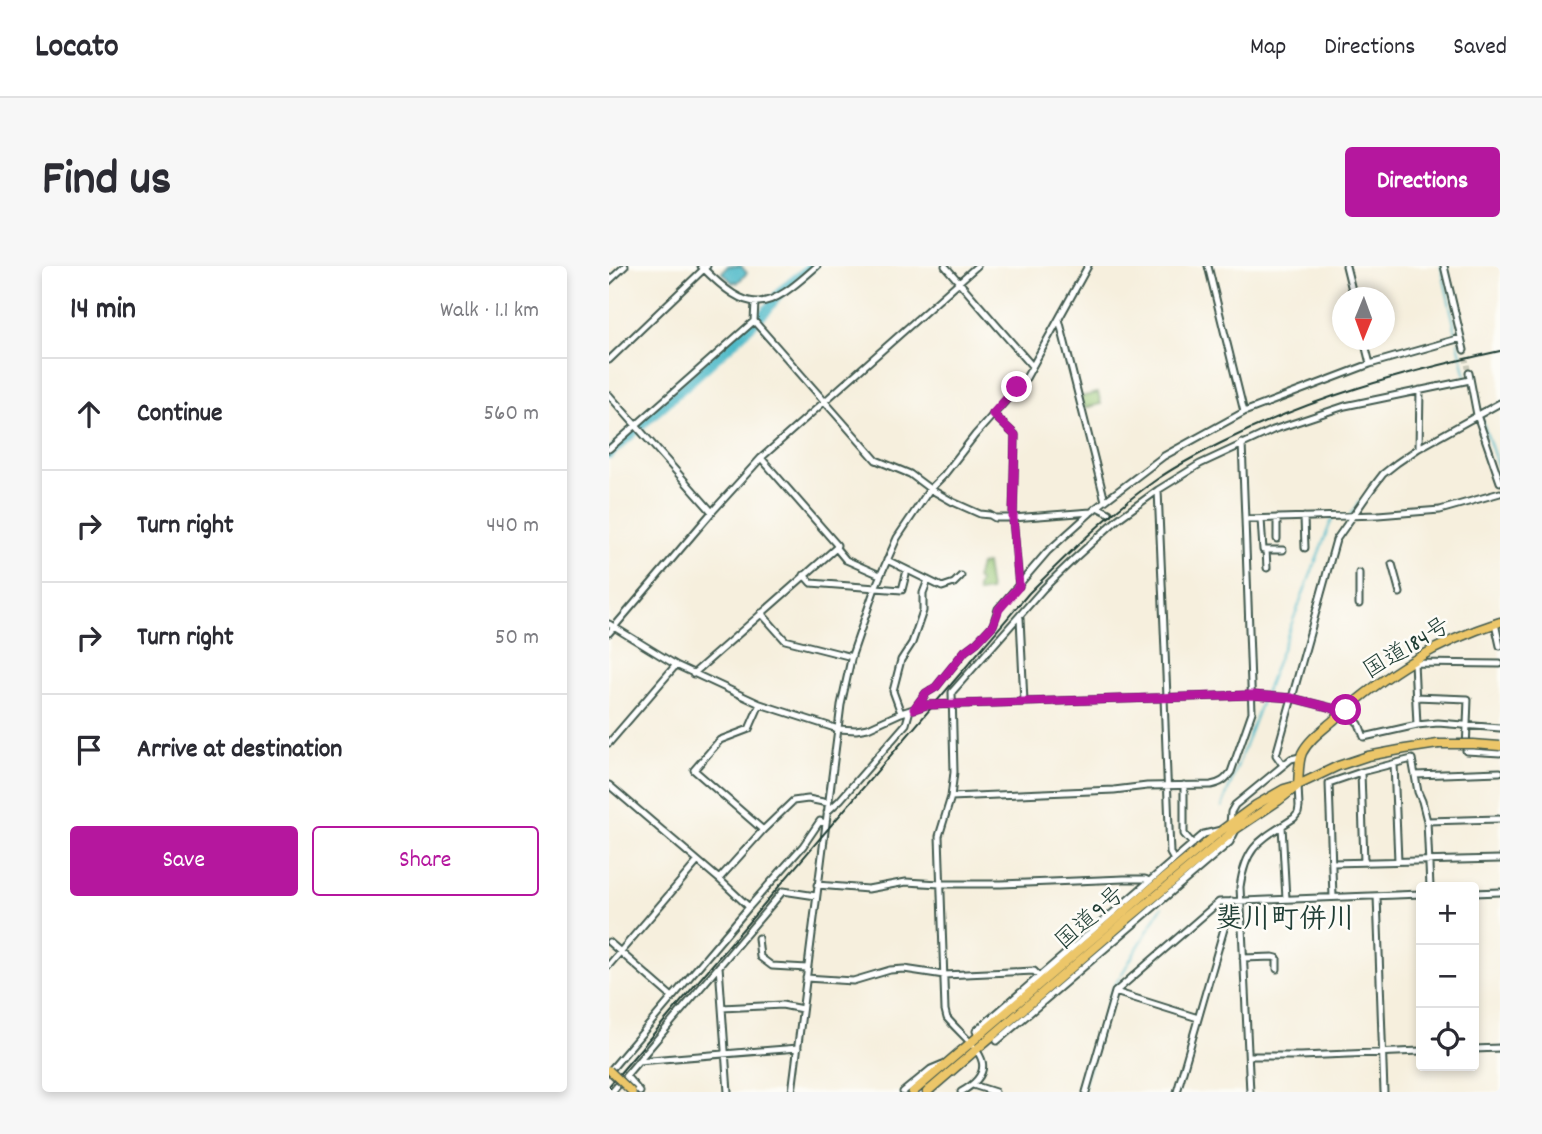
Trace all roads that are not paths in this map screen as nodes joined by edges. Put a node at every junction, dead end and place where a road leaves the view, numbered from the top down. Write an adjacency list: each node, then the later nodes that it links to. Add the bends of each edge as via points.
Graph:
1 (625, 266): 10 (street)
2 (817, 266): 13 (street, via 784,294)
3 (945, 266): 11 (street)
4 (977, 266): 11 (street)
5 (1088, 266): 14 (street)
6 (1208, 266): 26 (street)
7 (1346, 266): 12 (street)
8 (1444, 266): 16 (street)
9 (704, 267): 13 (street, via 729,293); 19 (street)
10 (609, 281)
11 (959, 282): 21 (street); 24 (street)
12 (1351, 287)
13 (755, 302): 15 (street)
14 (1059, 319): 21 (street); 38 (street)
15 (754, 321): 24 (street); 29 (street)
16 (1461, 338): 18 (street); 20 (street)
17 (1366, 350): 20 (street)
18 (1464, 351)
19 (609, 360)
20 (1370, 364): 26 (street)
21 (1032, 366): 27 (street)
22 (1420, 390): 28 (street, via 1469,377); 30 (street, via 1345,406); 31 (street)
23 (609, 395): 29 (street)
24 (824, 401): 33 (street); 35 (street, via 876,460 910,474)
25 (1500, 402): 28 (street)
26 (1244, 412): 38 (street, via 1164,456)
27 (993, 414): 35 (street); 45 (street, via 1015,435)
28 (1477, 415): 31 (street); 34 (street)
29 (636, 425): 32 (street); 40 (street)
30 (1242, 443): 36 (street); 48 (street)
31 (1419, 448): 43 (street, via 1383,474)
32 (609, 449)
33 (761, 458): 40 (street); 50 (street)
34 (1500, 482)
35 (930, 489): 45 (street, via 980,514); 54 (street)
36 (1158, 490): 42 (street); 78 (street)
37 (1500, 493): 43 (street, via 1440,510)
38 (1105, 501): 39 (street)
39 (1097, 507): 41 (street); 42 (street)
40 (712, 512): 70 (street)
41 (1091, 512): 45 (street); 63 (street, via 1047,552)
42 (1113, 516): 68 (street)
43 (1351, 516): 44 (street); 80 (street, via 1330,556)
44 (1304, 517): 46 (street); 51 (street)
45 (1013, 518): 63 (street)
46 (1277, 518): 47 (street); 49 (street)
47 (1261, 519): 48 (street); 52 (street)
48 (1245, 520): 77 (street)
49 (1277, 539)
50 (836, 548): 59 (street); 60 (street, via 846,560)
51 (1305, 548)
52 (1266, 550): 53 (street); 56 (street)
53 (1283, 550)
54 (887, 560): 57 (street); 60 (street)
55 (1391, 564): 65 (street)
56 (1267, 568)
57 (907, 570): 62 (street); 64 (street, via 902,590)
58 (1359, 573): 66 (street)
59 (804, 575): 64 (street, via 811,583); 67 (street)
60 (880, 575): 64 (street)
61 (961, 576): 62 (street, via 942,587)
62 (928, 580): 86 (street, via 923,611 893,691)
63 (1019, 586): 84 (street, via 999,609 993,625)
64 (875, 588): 72 (street)
65 (1399, 593)
66 (1360, 604)
67 (761, 613): 72 (street, via 785,640); 76 (street)
68 (1020, 617): 81 (street); 83 (street, via 952,692)
69 (1497, 623): 71 (street); 73 (highway, 国道184号, via 1463,634)
70 (611, 628): 75 (street)
71 (1500, 646)
72 (852, 657): 90 (street)
73 (1414, 661): 74 (street); 79 (street); 85 (highway, 国道184号)
74 (1500, 664)
75 (676, 665): 76 (street); 91 (street)
76 (693, 674): 82 (street)
77 (1252, 695): 78 (street); 80 (street); 101 (street, via 1247,729 1227,778 1220,783)
78 (1165, 697): 81 (street); 103 (street)
79 (1415, 697): 87 (street); 88 (street, via 1468,699)
80 (1292, 698): 85 (street); 96 (street, via 1276,755)
81 (1024, 702): 83 (street)
82 (760, 704): 90 (street); 112 (street, via 749,729 720,740 694,770)
83 (951, 705): 84 (street); 104 (street)
84 (912, 709): 86 (street); 106 (street, via 906,724)
85 (1346, 710): 87 (street, via 1364,737); 94 (highway, 国道184号)
86 (901, 713): 90 (street, via 868,728)
87 (1417, 725): 88 (street)
88 (1467, 726): 89 (street); 93 (street, via 1467,751)
89 (1500, 728)
90 (838, 729): 105 (street)
91 (609, 743)
92 (1500, 746): 102 (highway, 国道9号, bridge, via 1438,744 1405,749 1338,766)
93 (1500, 753)
94 (1300, 757): 96 (street); 102 (highway)
95 (1394, 764): 97 (street); 99 (street, via 1412,759); 119 (street)
96 (1283, 765): 110 (street, via 1235,805)
97 (1361, 772): 120 (street); 121 (street, via 1329,783)
98 (1500, 772): 99 (street)
99 (1415, 775): 108 (street)
100 (609, 785): 118 (street)
101 (1184, 785): 103 (street); 114 (street, via 1185,834)
102 (1298, 785): 110 (highway, 国道9号, via 1284,789); 111 (street, via 1298,813)
103 (1168, 786): 104 (street); 116 (street)
104 (951, 797): 125 (street, via 939,836)
105 (828, 803): 106 (street); 112 (street, via 793,801)
106 (827, 812): 109 (street)
107 (1500, 819): 108 (street)
108 (1427, 821): 117 (street)
109 (825, 823): 127 (street); 138 (street, via 820,821)
110 (1233, 826): 113 (highway, 国道9号); 122 (highway, 国道9号); 128 (street, via 1230,842)
111 (1282, 826): 135 (street); 136 (street, via 1252,851 1243,868)
112 (762, 830): 123 (street)
113 (1223, 830): 114 (street, via 1204,834); 126 (highway, 国道9号)
114 (1193, 844): 116 (street)
115 (1500, 859): 117 (street)
116 (1174, 860): 126 (street)
117 (1429, 860): 119 (street); 124 (street)
118 (698, 861): 123 (street); 145 (street)
119 (1398, 861): 120 (street)
120 (1364, 862): 121 (street)
121 (1332, 863): 134 (street)
122 (1184, 872): 128 (street); 140 (highway, 国道9号)
123 (719, 880): 138 (street)
124 (1430, 882)
125 (940, 884): 126 (street, via 1124,879); 127 (street, via 906,882 868,890); 154 (street)
126 (1151, 884): 139 (street); 141 (highway, 国道9号)
127 (817, 885): 132 (street)
128 (1179, 886): 142 (street)
129 (1479, 892): 130 (street)
130 (1500, 892)
131 (1416, 894): 133 (street)
132 (816, 896): 149 (street, via 782,891); 150 (street)
133 (1377, 896): 134 (street); 175 (street)
134 (1333, 897): 135 (street)
135 (1286, 899): 136 (street)
136 (1241, 900): 137 (street); 146 (street)
137 (1232, 901): 158 (street, via 1219,902); 163 (street)
138 (749, 907): 159 (street)
139 (1110, 915): 141 (street); 147 (street)
140 (1128, 919): 142 (street); 152 (highway, 国道9号)
141 (1106, 928): 153 (highway, 国道9号)
142 (1123, 933): 157 (street)
143 (758, 938): 150 (street, via 760,957 772,966)
144 (609, 942): 145 (street)
145 (620, 951): 148 (street); 159 (street)
146 (1243, 958): 151 (street, via 1277,958); 177 (street)
147 (1059, 959): 153 (street); 155 (street)
148 (609, 965)
149 (719, 966): 160 (street); 178 (street)
150 (807, 968): 156 (street)
151 (1277, 969)
152 (1069, 970): 157 (street); 166 (highway, 国道9号)
153 (1053, 973): 164 (highway, 国道9号)
154 (944, 975): 155 (street, via 1034,971); 156 (street, via 904,969 853,981); 169 (street, via 947,1018)
155 (1039, 976): 161 (street)
156 (806, 978): 162 (street)
157 (1063, 983): 165 (street)
158 (1115, 992): 163 (street); 194 (street)
159 (672, 997): 180 (street)
160 (722, 1008): 162 (street, via 782,1005); 176 (street)
161 (1003, 1008): 164 (street); 167 (street)
162 (802, 1009): 170 (street)
163 (1198, 1018): 195 (street)
164 (995, 1022): 169 (highway, 国道9号)
165 (1016, 1024): 166 (street); 168 (street)
166 (1005, 1026): 173 (highway, 国道9号)
167 (976, 1031)
168 (997, 1041)
169 (970, 1043): 173 (street); 179 (highway, 国道9号)
170 (797, 1048): 176 (street); 188 (street)
171 (1500, 1048): 172 (street)
172 (1479, 1049)
173 (977, 1051): 182 (street, via 983,1069); 183 (highway, 国道9号)
174 (1416, 1051): 175 (street)
175 (1383, 1052): 177 (street); 197 (street)
176 (726, 1054): 178 (street); 187 (street)
177 (1249, 1056): 196 (street)
178 (638, 1061): 181 (street)
179 (948, 1062): 189 (street, via 931,1069); 190 (highway, 国道9号)
180 (610, 1068): 185 (main road, bridge)
181 (626, 1076): 184 (street); 186 (street)
182 (973, 1085): 192 (street); 193 (street)
183 (935, 1088): 191 (highway, 国道9号)
184 (612, 1092)
185 (632, 1092)
186 (640, 1092)
187 (728, 1092)
188 (792, 1092)
189 (903, 1092)
190 (913, 1092)
191 (927, 1092)
192 (961, 1092)
193 (995, 1092)
194 (1086, 1092)
195 (1177, 1092)
196 (1250, 1092)
197 (1384, 1092)

